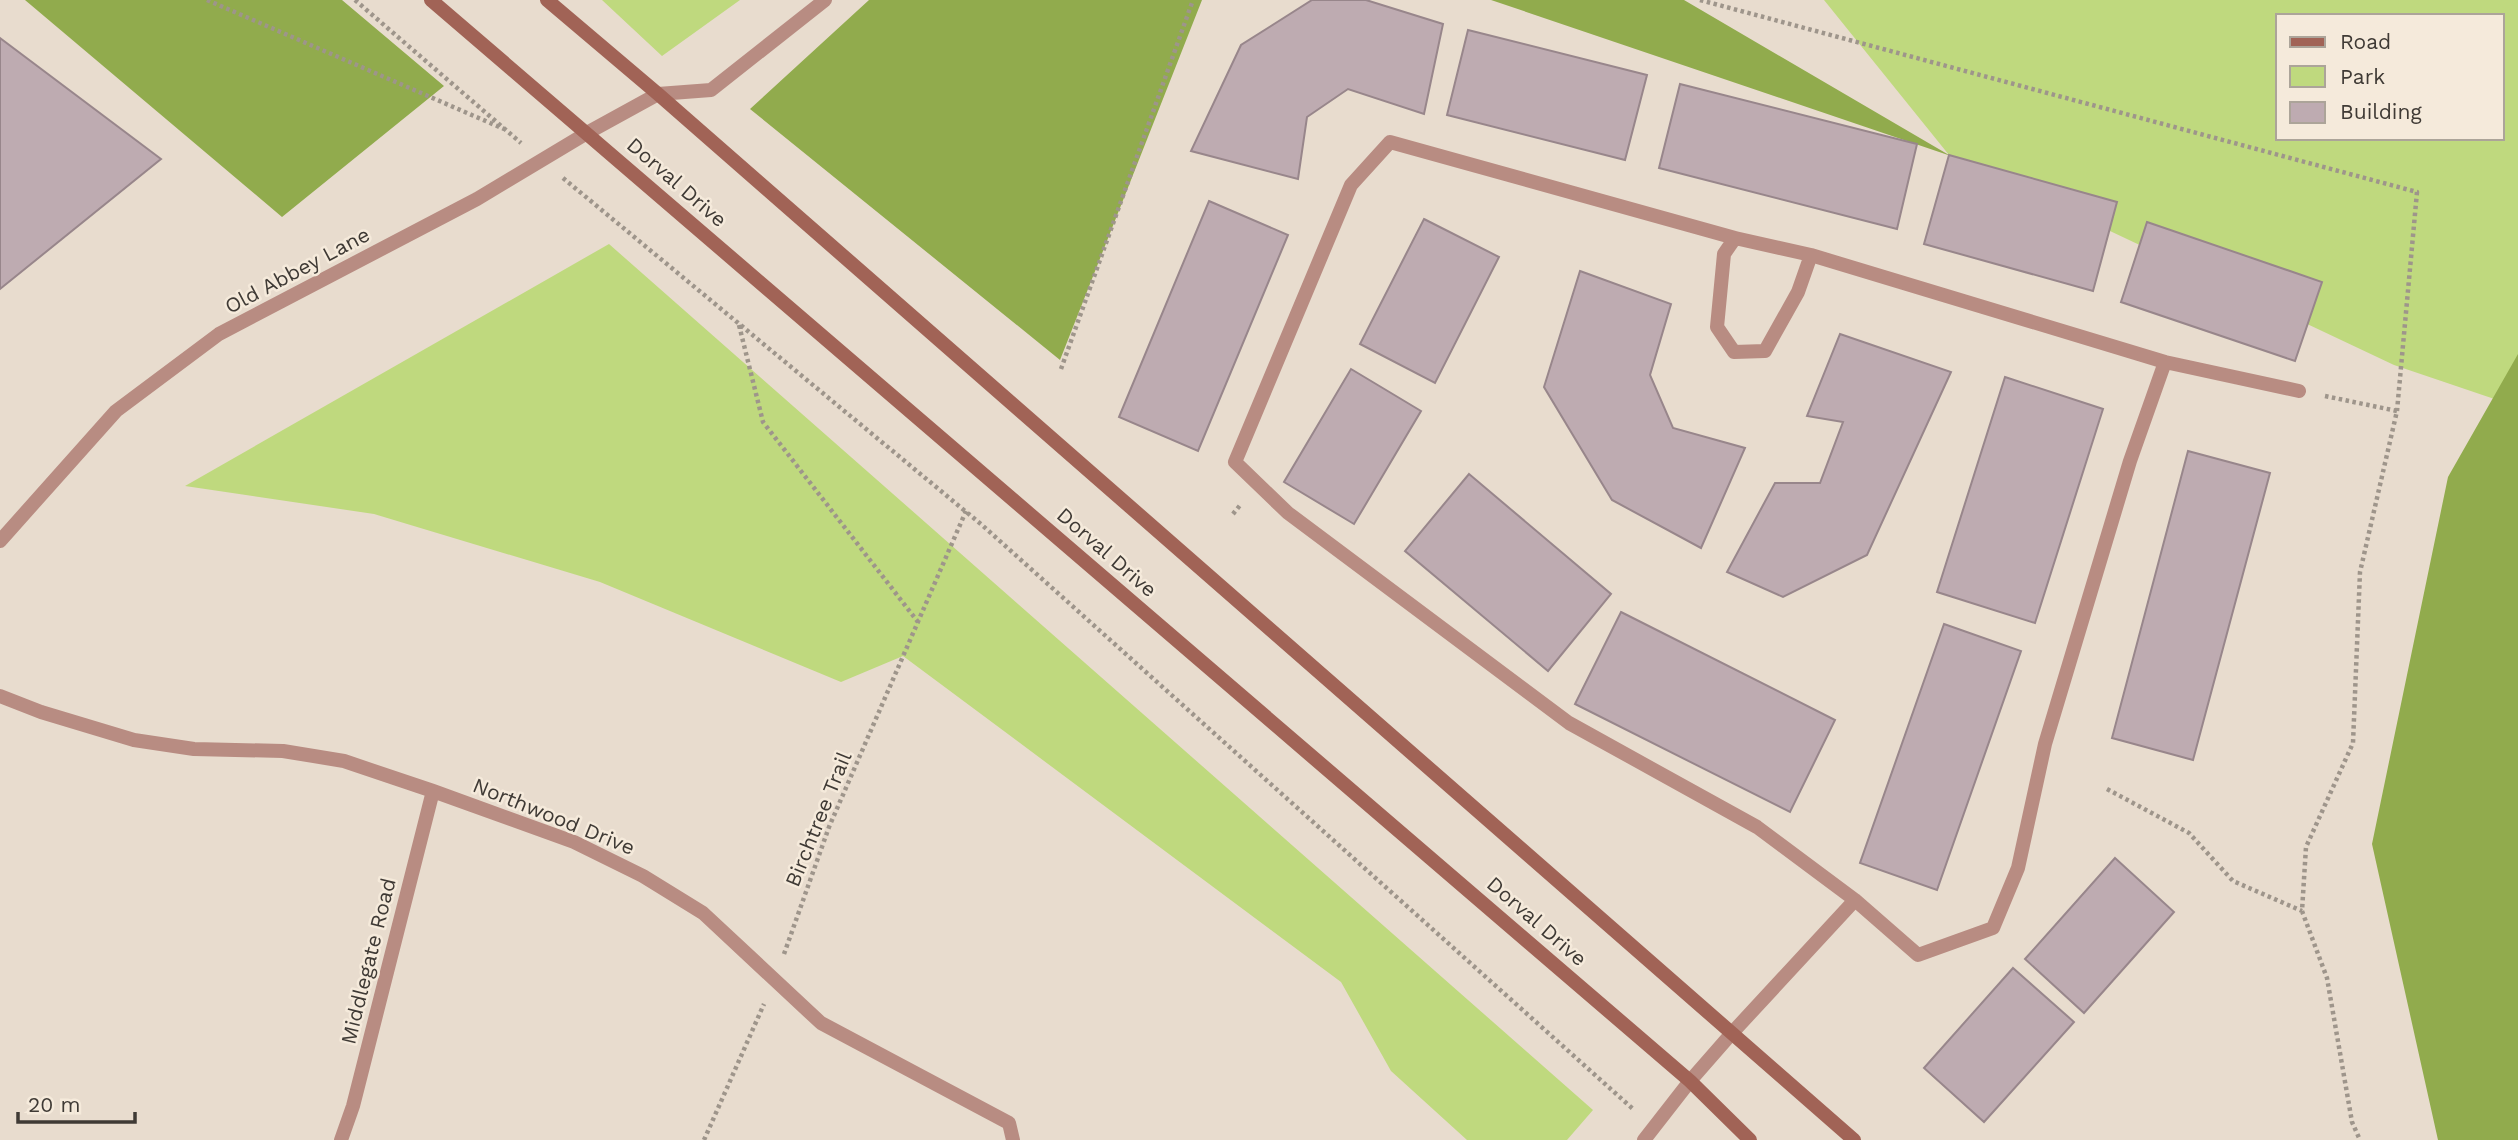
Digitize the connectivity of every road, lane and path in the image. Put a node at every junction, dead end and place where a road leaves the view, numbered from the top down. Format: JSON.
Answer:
{"nodes":[{"id":1,"x":207,"y":0,"type":"edge"},
{"id":2,"x":355,"y":0,"type":"edge"},
{"id":3,"x":431,"y":0,"type":"edge"},
{"id":4,"x":547,"y":0,"type":"edge"},
{"id":5,"x":825,"y":0,"type":"edge"},
{"id":6,"x":1193,"y":0,"type":"edge"},
{"id":7,"x":1700,"y":0,"type":"edge"},
{"id":8,"x":658,"y":94,"type":"junction"},
{"id":9,"x":508,"y":131,"type":"junction"},
{"id":10,"x":587,"y":133,"type":"junction"},
{"id":11,"x":541,"y":160,"type":"junction"},
{"id":12,"x":1735,"y":238,"type":"junction"},
{"id":13,"x":1811,"y":255,"type":"junction"},
{"id":14,"x":738,"y":323,"type":"junction"},
{"id":15,"x":2165,"y":362,"type":"junction"},
{"id":16,"x":1061,"y":369,"type":"dead end"},
{"id":17,"x":2299,"y":391,"type":"joint"},
{"id":18,"x":2397,"y":411,"type":"junction"},
{"id":19,"x":966,"y":511,"type":"junction"},
{"id":20,"x":0,"y":541,"type":"edge"},
{"id":21,"x":918,"y":622,"type":"junction"},
{"id":22,"x":0,"y":696,"type":"edge"},
{"id":23,"x":2107,"y":789,"type":"dead end"},
{"id":24,"x":433,"y":791,"type":"junction"},
{"id":25,"x":1855,"y":900,"type":"junction"},
{"id":26,"x":2302,"y":911,"type":"junction"},
{"id":27,"x":775,"y":978,"type":"junction"},
{"id":28,"x":1732,"y":1033,"type":"junction"},
{"id":29,"x":1690,"y":1081,"type":"junction"},
{"id":30,"x":1653,"y":1127,"type":"junction"},
{"id":31,"x":341,"y":1140,"type":"edge"},
{"id":32,"x":704,"y":1140,"type":"edge"},
{"id":33,"x":1013,"y":1140,"type":"edge"},
{"id":34,"x":1644,"y":1140,"type":"edge"},
{"id":35,"x":1750,"y":1140,"type":"edge"},
{"id":36,"x":1854,"y":1140,"type":"edge"},
{"id":37,"x":2360,"y":1140,"type":"edge"}],
"edges":[{"from":1,"to":9,"type":"path"},
{"from":2,"to":9,"type":"path"},
{"from":3,"to":10,"type":"main road","name":"Dorval Drive"},
{"from":4,"to":8,"type":"main road","name":"Dorval Drive"},
{"from":5,"to":8,"type":"street"},
{"from":6,"to":16,"type":"path"},
{"from":7,"to":18,"type":"path"},
{"from":8,"to":10,"type":"street","name":"Old Abbey Lane"},
{"from":8,"to":28,"type":"main road","name":"Dorval Drive"},
{"from":9,"to":11,"type":"path"},
{"from":10,"to":11,"type":"street","name":"Old Abbey Lane"},
{"from":10,"to":29,"type":"main road","name":"Dorval Drive"},
{"from":11,"to":14,"type":"path"},
{"from":11,"to":20,"type":"street","name":"Old Abbey Lane"},
{"from":12,"to":13,"type":"street"},
{"from":12,"to":13,"type":"street"},
{"from":12,"to":25,"type":"street"},
{"from":13,"to":15,"type":"street"},
{"from":14,"to":19,"type":"path"},
{"from":14,"to":21,"type":"path"},
{"from":15,"to":17,"type":"street"},
{"from":15,"to":25,"type":"street"},
{"from":17,"to":18,"type":"path"},
{"from":18,"to":26,"type":"path"},
{"from":19,"to":21,"type":"path","name":"Birchtree Trail"},
{"from":19,"to":30,"type":"path"},
{"from":21,"to":27,"type":"path","name":"Birchtree Trail"},
{"from":22,"to":24,"type":"street","name":"Northwood Drive"},
{"from":23,"to":26,"type":"path"},
{"from":24,"to":27,"type":"street","name":"Northwood Drive"},
{"from":24,"to":31,"type":"street","name":"Middlegate Road"},
{"from":25,"to":28,"type":"street"},
{"from":26,"to":37,"type":"path"},
{"from":27,"to":32,"type":"path","name":"Birchtree Trail"},
{"from":27,"to":33,"type":"street","name":"Northwood Drive"},
{"from":28,"to":29,"type":"street"},
{"from":28,"to":36,"type":"main road","name":"Dorval Drive"},
{"from":29,"to":30,"type":"street"},
{"from":29,"to":35,"type":"main road","name":"Dorval Drive"},
{"from":30,"to":34,"type":"street"}]}
